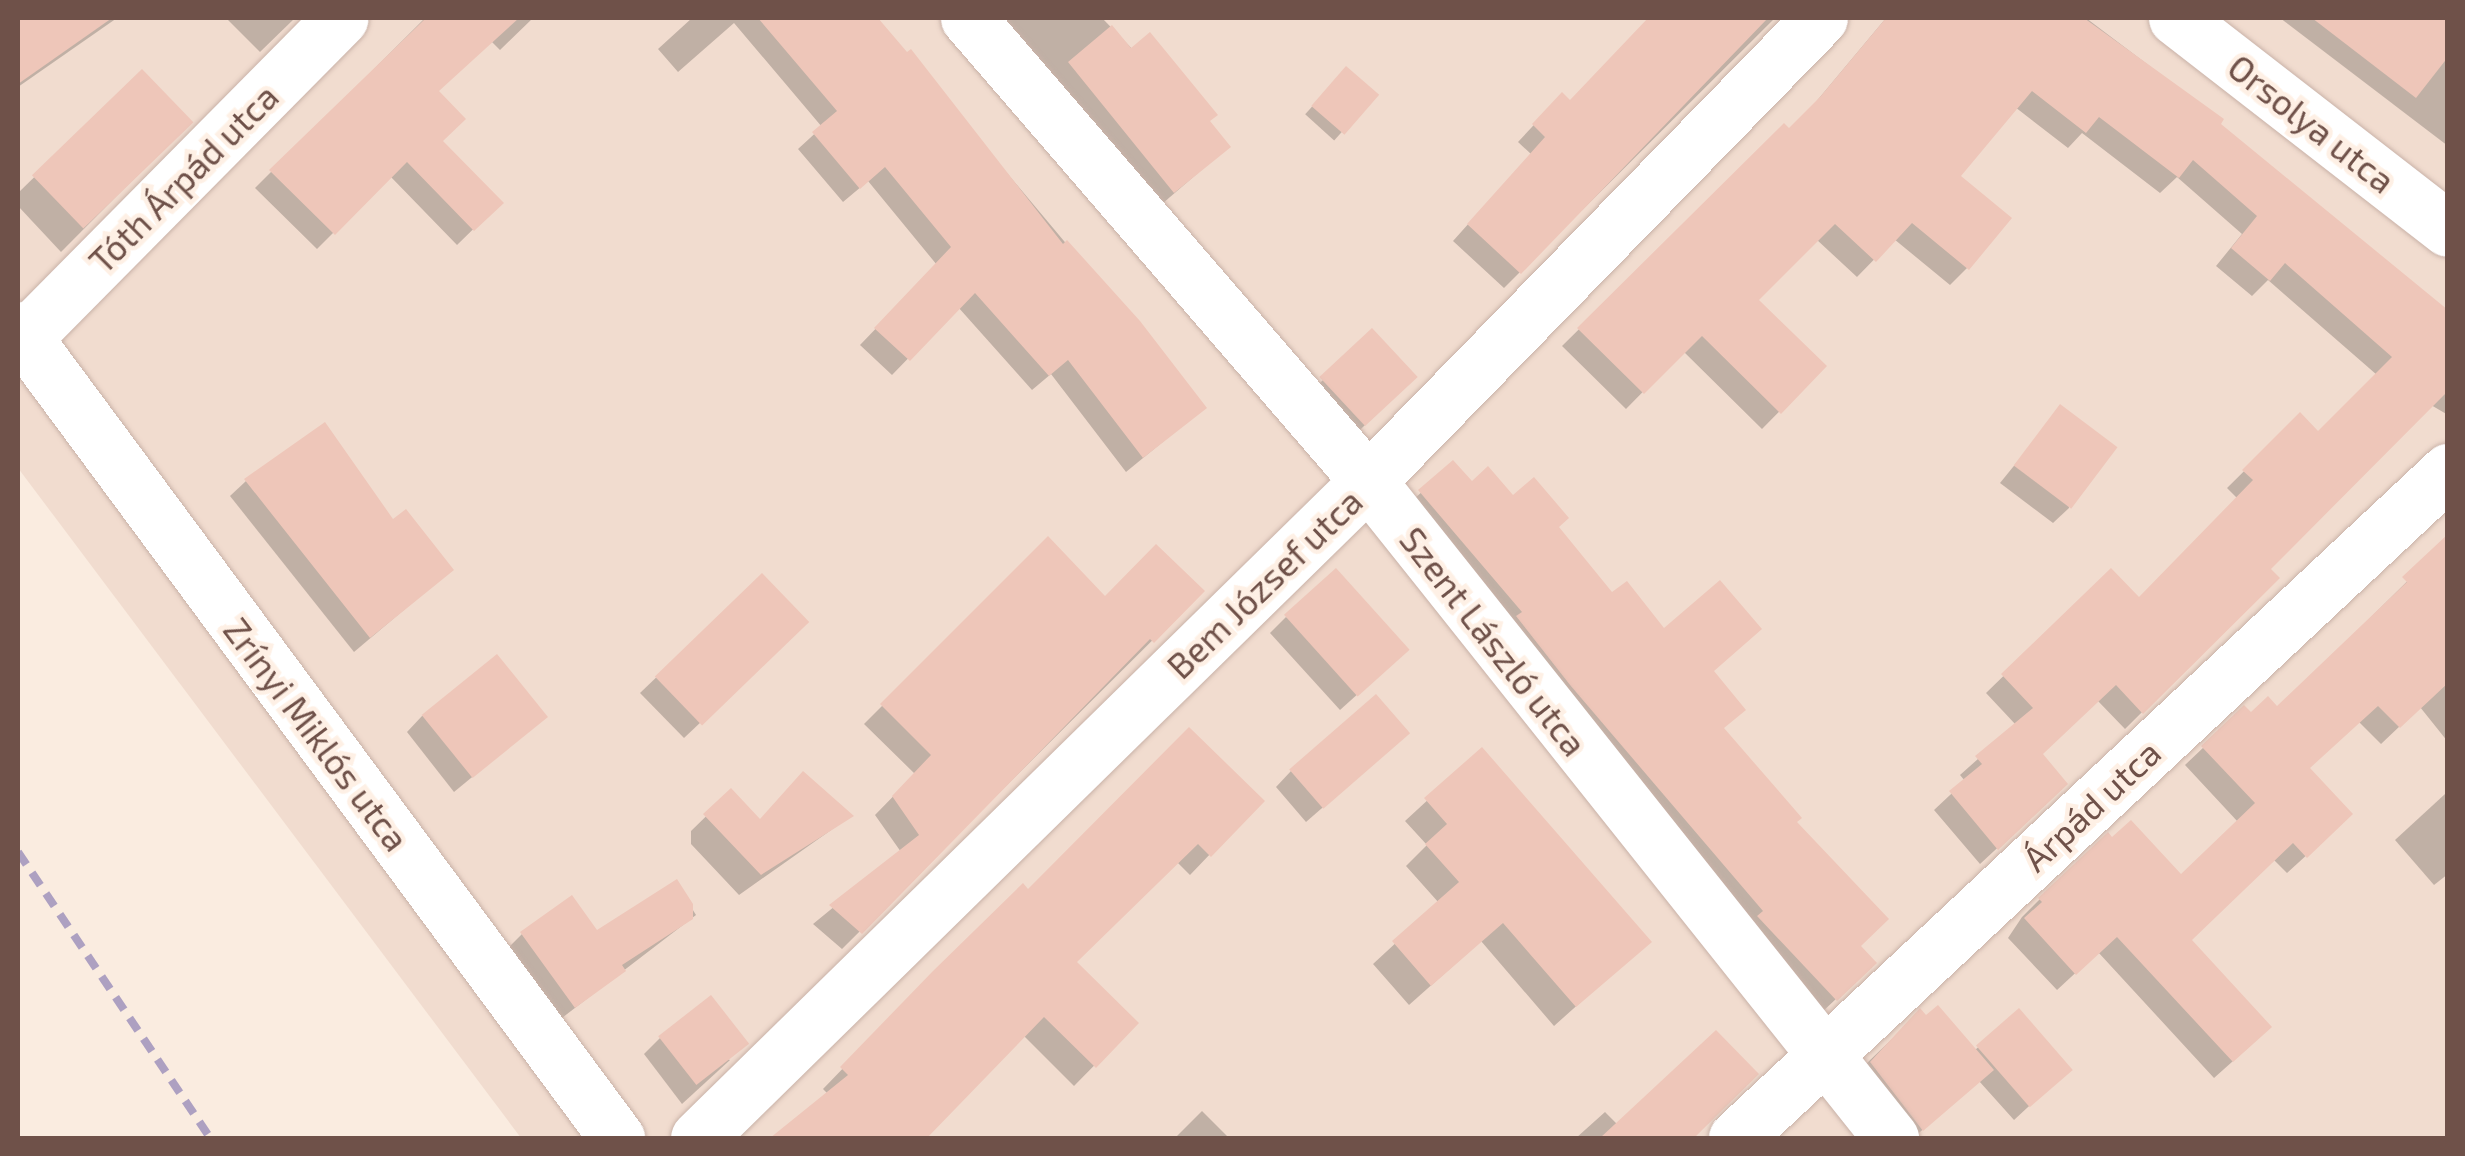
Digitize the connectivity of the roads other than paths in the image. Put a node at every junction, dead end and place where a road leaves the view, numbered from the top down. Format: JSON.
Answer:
{"nodes":[{"id":1,"x":341,"y":18,"type":"edge"},
{"id":2,"x":968,"y":18,"type":"edge"},
{"id":3,"x":1820,"y":18,"type":"edge"},
{"id":4,"x":2176,"y":18,"type":"edge"},
{"id":5,"x":2448,"y":229,"type":"edge"},
{"id":6,"x":21,"y":333,"type":"edge"},
{"id":7,"x":2448,"y":471,"type":"edge"},
{"id":8,"x":1368,"y":481,"type":"junction"},
{"id":9,"x":1822,"y":1056,"type":"junction"},
{"id":10,"x":617,"y":1138,"type":"edge"},
{"id":11,"x":698,"y":1138,"type":"edge"},
{"id":12,"x":1736,"y":1138,"type":"edge"},
{"id":13,"x":1891,"y":1138,"type":"edge"}],
"edges":[{"from":1,"to":6,"type":"street","name":"Tóth Árpád utca"},
{"from":2,"to":8,"type":"street","name":"Szent László utca"},
{"from":3,"to":8,"type":"street","name":"Bem József utca"},
{"from":4,"to":5,"type":"street","name":"Orsolya utca"},
{"from":6,"to":10,"type":"street","name":"Zrínyi Miklós utca"},
{"from":7,"to":9,"type":"street","name":"Árpád utca"},
{"from":8,"to":9,"type":"street","name":"Szent László utca"},
{"from":8,"to":11,"type":"street","name":"Bem József utca"},
{"from":9,"to":12,"type":"street","name":"Árpád utca"},
{"from":9,"to":13,"type":"street","name":"Szent László utca"}]}
